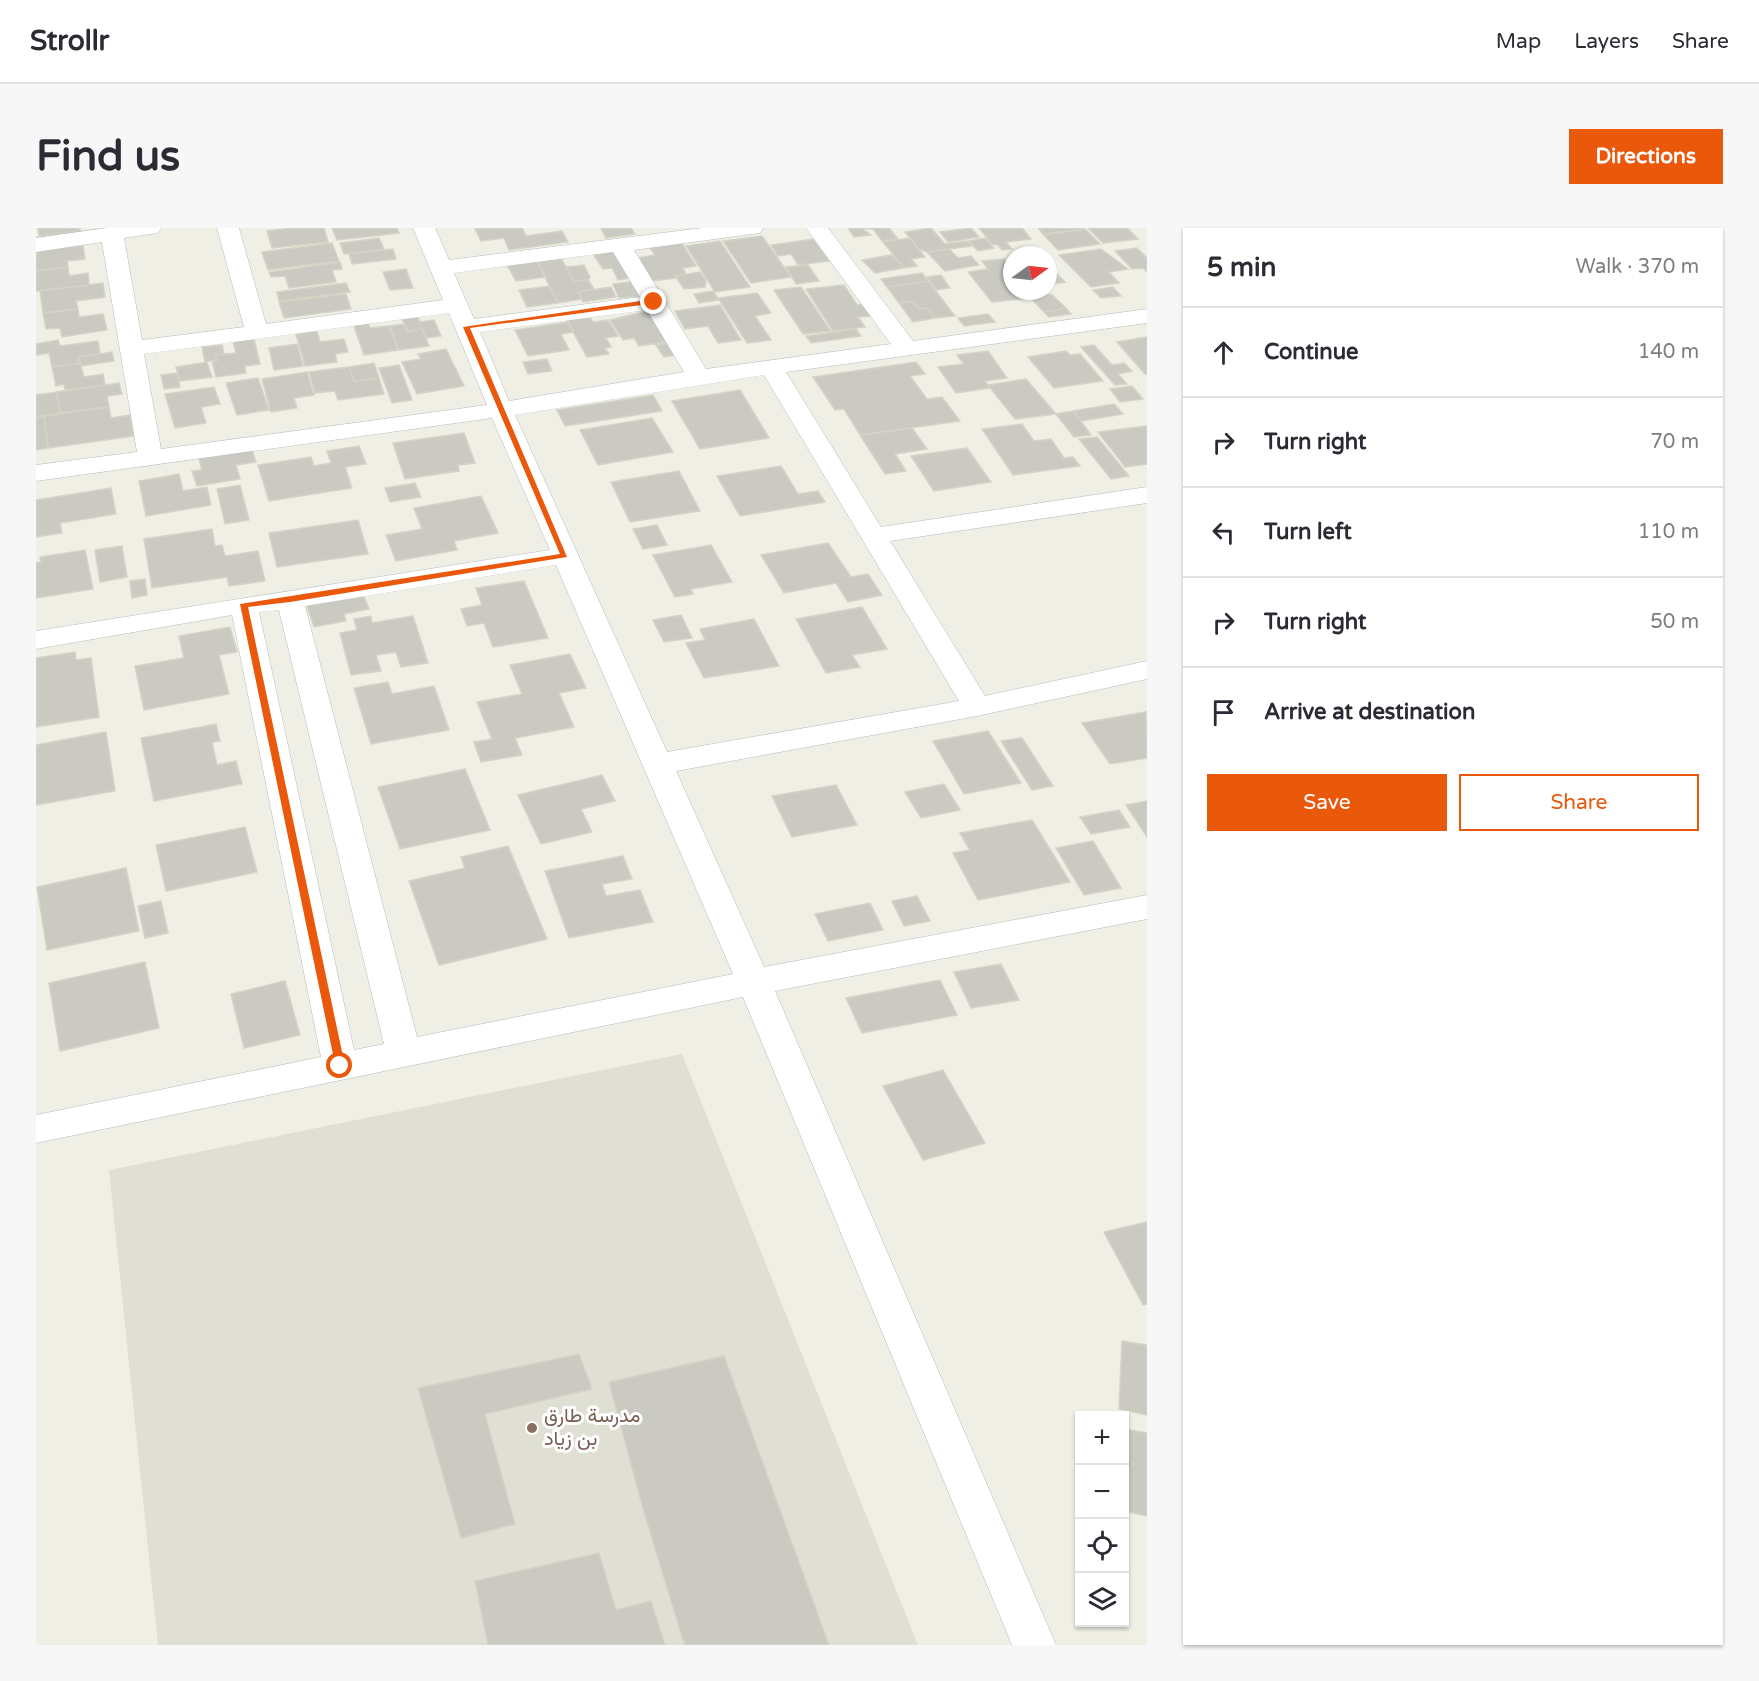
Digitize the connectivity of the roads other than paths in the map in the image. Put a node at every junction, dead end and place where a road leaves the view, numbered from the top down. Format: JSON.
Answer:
{"nodes":[{"id":1,"x":150,"y":228,"type":"edge"},
{"id":2,"x":228,"y":228,"type":"edge"},
{"id":3,"x":424,"y":228,"type":"edge"},
{"id":4,"x":752,"y":228,"type":"edge"},
{"id":5,"x":817,"y":228,"type":"edge"},
{"id":6,"x":695,"y":231,"type":"edge"},
{"id":7,"x":112,"y":234,"type":"junction"},
{"id":8,"x":36,"y":245,"type":"edge"},
{"id":9,"x":620,"y":245,"type":"junction"},
{"id":10,"x":441,"y":268,"type":"junction"},
{"id":11,"x":654,"y":302,"type":"junction"},
{"id":12,"x":462,"y":316,"type":"junction"},
{"id":13,"x":1147,"y":316,"type":"edge"},
{"id":14,"x":257,"y":331,"type":"junction"},
{"id":15,"x":130,"y":349,"type":"junction"},
{"id":16,"x":907,"y":349,"type":"junction"},
{"id":17,"x":772,"y":368,"type":"junction"},
{"id":18,"x":699,"y":377,"type":"junction"},
{"id":19,"x":501,"y":410,"type":"junction"},
{"id":20,"x":150,"y":457,"type":"junction"},
{"id":21,"x":36,"y":474,"type":"edge"},
{"id":22,"x":1144,"y":500,"type":"edge"},
{"id":23,"x":874,"y":536,"type":"junction"},
{"id":24,"x":564,"y":556,"type":"junction"},
{"id":25,"x":290,"y":600,"type":"junction"},
{"id":26,"x":244,"y":604,"type":"junction"},
{"id":27,"x":36,"y":640,"type":"edge"},
{"id":28,"x":1147,"y":670,"type":"edge"},
{"id":29,"x":977,"y":707,"type":"junction"},
{"id":30,"x":658,"y":764,"type":"junction"},
{"id":31,"x":1147,"y":907,"type":"edge"},
{"id":32,"x":754,"y":982,"type":"junction"},
{"id":33,"x":404,"y":1054,"type":"junction"},
{"id":34,"x":340,"y":1066,"type":"junction"},
{"id":35,"x":36,"y":1129,"type":"edge"},
{"id":36,"x":1034,"y":1645,"type":"edge"}],
"edges":[{"from":1,"to":7,"type":"street"},
{"from":2,"to":14,"type":"street"},
{"from":3,"to":10,"type":"street"},
{"from":4,"to":6,"type":"street"},
{"from":5,"to":16,"type":"street"},
{"from":6,"to":9,"type":"street"},
{"from":7,"to":8,"type":"street"},
{"from":7,"to":15,"type":"street"},
{"from":9,"to":10,"type":"street"},
{"from":9,"to":11,"type":"street"},
{"from":10,"to":12,"type":"street"},
{"from":11,"to":12,"type":"street"},
{"from":11,"to":18,"type":"street"},
{"from":12,"to":14,"type":"street"},
{"from":12,"to":19,"type":"street"},
{"from":13,"to":16,"type":"street"},
{"from":14,"to":15,"type":"street"},
{"from":15,"to":20,"type":"street"},
{"from":16,"to":17,"type":"street"},
{"from":17,"to":18,"type":"street"},
{"from":17,"to":23,"type":"street"},
{"from":18,"to":19,"type":"street"},
{"from":19,"to":20,"type":"street"},
{"from":19,"to":24,"type":"street"},
{"from":20,"to":21,"type":"street"},
{"from":22,"to":23,"type":"street"},
{"from":23,"to":29,"type":"street"},
{"from":24,"to":25,"type":"street"},
{"from":24,"to":30,"type":"street"},
{"from":25,"to":26,"type":"street"},
{"from":25,"to":33,"type":"street"},
{"from":26,"to":27,"type":"street"},
{"from":26,"to":34,"type":"street"},
{"from":28,"to":29,"type":"street"},
{"from":29,"to":30,"type":"street"},
{"from":30,"to":32,"type":"street"},
{"from":31,"to":32,"type":"street"},
{"from":32,"to":33,"type":"street"},
{"from":32,"to":36,"type":"street"},
{"from":33,"to":34,"type":"street"},
{"from":34,"to":35,"type":"street"}]}
